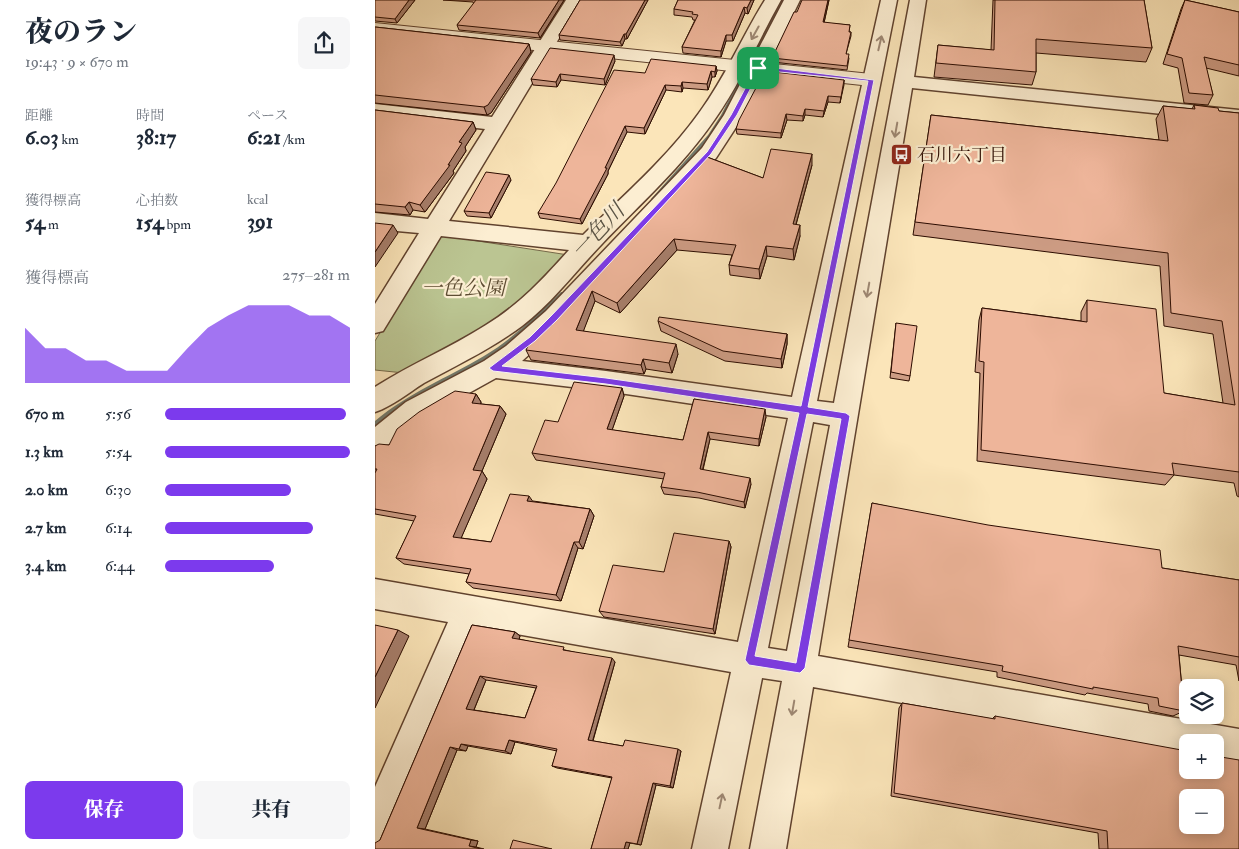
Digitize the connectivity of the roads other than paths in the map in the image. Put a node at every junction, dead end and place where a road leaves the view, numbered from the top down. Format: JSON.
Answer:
{"nodes":[{"id":1,"x":574,"y":0,"type":"edge"},
{"id":2,"x":773,"y":0,"type":"edge"},
{"id":3,"x":792,"y":0,"type":"edge"},
{"id":4,"x":889,"y":0,"type":"edge"},
{"id":5,"x":918,"y":0,"type":"edge"},
{"id":6,"x":375,"y":28,"type":"edge"},
{"id":7,"x":547,"y":45,"type":"junction"},
{"id":8,"x":747,"y":67,"type":"junction"},
{"id":9,"x":871,"y":80,"type":"junction"},
{"id":10,"x":904,"y":82,"type":"junction"},
{"id":11,"x":375,"y":110,"type":"edge"},
{"id":12,"x":1239,"y":116,"type":"edge"},
{"id":13,"x":499,"y":124,"type":"junction"},
{"id":14,"x":375,"y":220,"type":"edge"},
{"id":15,"x":434,"y":228,"type":"junction"},
{"id":16,"x":588,"y":244,"type":"junction"},
{"id":17,"x":375,"y":324,"type":"edge"},
{"id":18,"x":493,"y":368,"type":"junction"},
{"id":19,"x":381,"y":391,"type":"edge"},
{"id":20,"x":804,"y":410,"type":"junction"},
{"id":21,"x":846,"y":416,"type":"junction"},
{"id":22,"x":375,"y":443,"type":"edge"},
{"id":23,"x":375,"y":594,"type":"edge"},
{"id":24,"x":469,"y":610,"type":"junction"},
{"id":25,"x":749,"y":660,"type":"junction"},
{"id":26,"x":800,"y":668,"type":"junction"},
{"id":27,"x":1239,"y":746,"type":"edge"},
{"id":28,"x":375,"y":828,"type":"edge"},
{"id":29,"x":710,"y":849,"type":"edge"},
{"id":30,"x":768,"y":849,"type":"edge"}],
"edges":[{"from":1,"to":7,"type":"street"},
{"from":2,"to":8,"type":"street","one_way":true},
{"from":3,"to":8,"type":"street"},
{"from":9,"to":4,"type":"street","one_way":true},
{"from":5,"to":10,"type":"street"},
{"from":6,"to":7,"type":"street"},
{"from":7,"to":8,"type":"street"},
{"from":7,"to":13,"type":"street"},
{"from":8,"to":9,"type":"street"},
{"from":8,"to":16,"type":"street"},
{"from":8,"to":18,"type":"street"},
{"from":9,"to":20,"type":"street"},
{"from":10,"to":12,"type":"street"},
{"from":10,"to":21,"type":"street","one_way":true},
{"from":11,"to":13,"type":"street"},
{"from":13,"to":15,"type":"street"},
{"from":14,"to":15,"type":"street"},
{"from":15,"to":16,"type":"street"},
{"from":15,"to":17,"type":"street"},
{"from":16,"to":19,"type":"street"},
{"from":18,"to":20,"type":"street"},
{"from":18,"to":22,"type":"street"},
{"from":20,"to":21,"type":"street"},
{"from":20,"to":25,"type":"street"},
{"from":21,"to":26,"type":"street"},
{"from":23,"to":24,"type":"street"},
{"from":24,"to":25,"type":"street"},
{"from":24,"to":28,"type":"street"},
{"from":25,"to":26,"type":"street"},
{"from":29,"to":25,"type":"street","one_way":true},
{"from":26,"to":27,"type":"street"},
{"from":26,"to":30,"type":"street","one_way":true}]}
